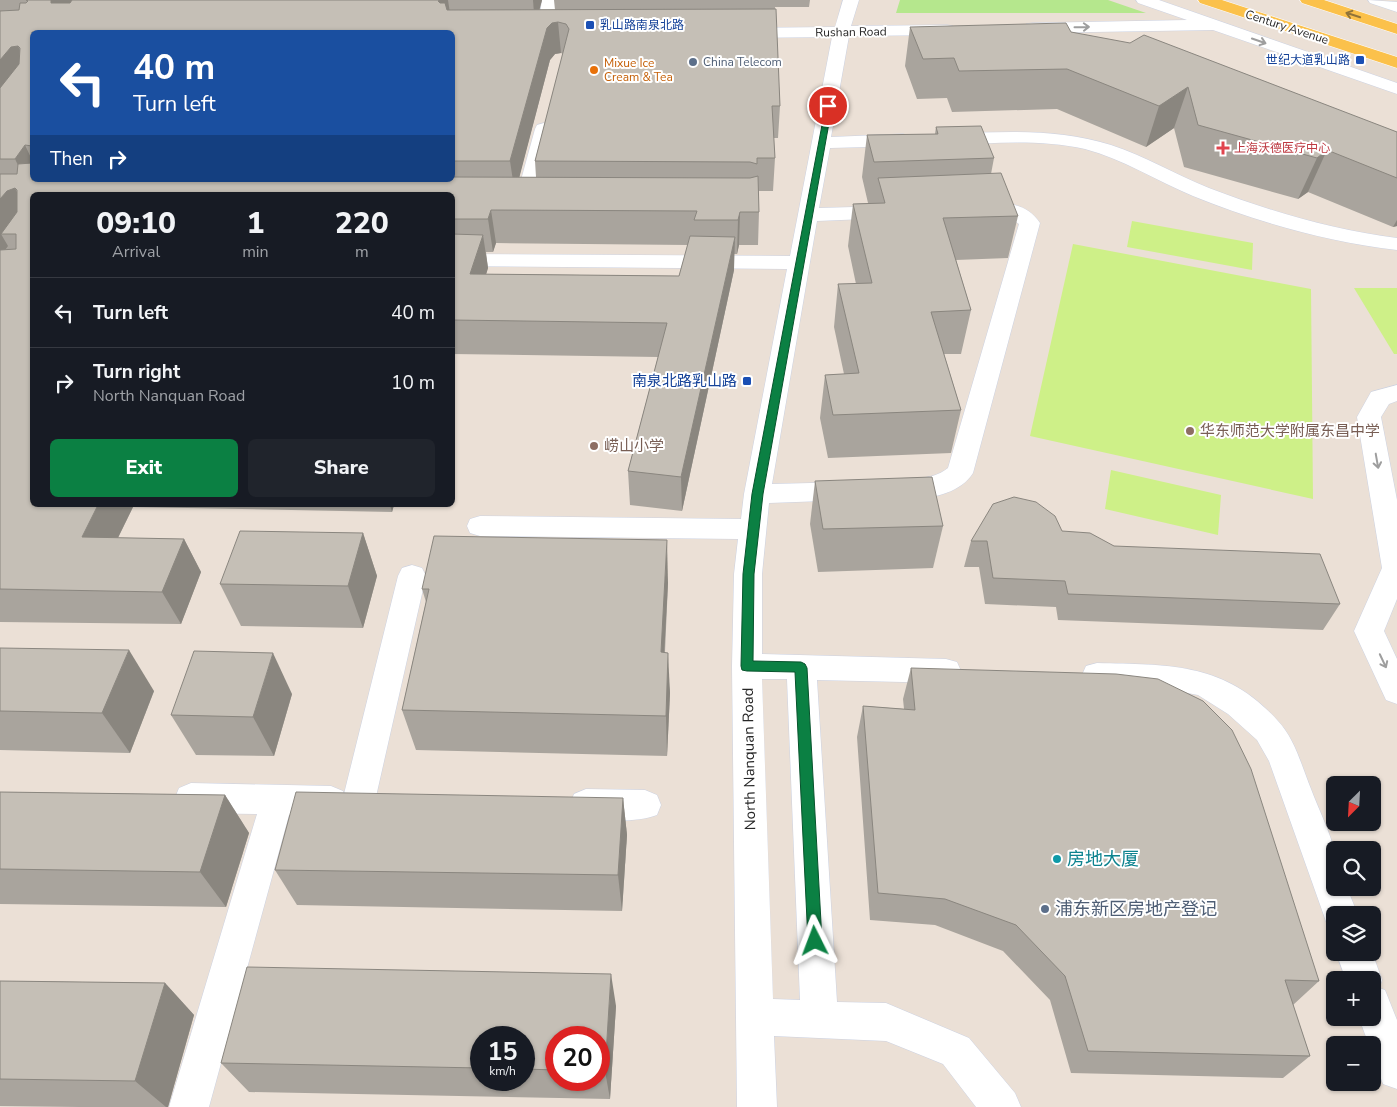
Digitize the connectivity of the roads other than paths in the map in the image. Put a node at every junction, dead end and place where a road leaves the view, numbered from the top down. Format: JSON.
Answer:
{"nodes":[{"id":1,"x":550,"y":0,"type":"edge"},
{"id":2,"x":851,"y":0,"type":"edge"},
{"id":3,"x":1144,"y":0,"type":"edge"},
{"id":4,"x":1189,"y":0,"type":"edge"},
{"id":5,"x":1206,"y":0,"type":"edge"},
{"id":6,"x":1308,"y":0,"type":"edge"},
{"id":7,"x":1376,"y":0,"type":"edge"},
{"id":8,"x":1397,"y":7,"type":"edge"},
{"id":9,"x":1213,"y":25,"type":"junction"},
{"id":10,"x":1017,"y":28,"type":"edge"},
{"id":11,"x":1397,"y":29,"type":"edge"},
{"id":12,"x":958,"y":30,"type":"edge"},
{"id":13,"x":841,"y":32,"type":"junction"},
{"id":14,"x":724,"y":33,"type":"edge"},
{"id":15,"x":526,"y":34,"type":"edge"},
{"id":16,"x":545,"y":34,"type":"junction"},
{"id":17,"x":562,"y":34,"type":"edge"},
{"id":18,"x":1397,"y":63,"type":"edge"},
{"id":19,"x":1397,"y":89,"type":"edge"},
{"id":20,"x":549,"y":108,"type":"edge"},
{"id":21,"x":822,"y":143,"type":"junction"},
{"id":22,"x":525,"y":202,"type":"edge"},
{"id":23,"x":955,"y":209,"type":"edge"},
{"id":24,"x":906,"y":211,"type":"edge"},
{"id":25,"x":808,"y":215,"type":"junction"},
{"id":26,"x":1397,"y":244,"type":"edge"},
{"id":27,"x":455,"y":260,"type":"edge"},
{"id":28,"x":800,"y":263,"type":"junction"},
{"id":29,"x":1397,"y":393,"type":"edge"},
{"id":30,"x":757,"y":494,"type":"junction"},
{"id":31,"x":480,"y":526,"type":"dead end"},
{"id":32,"x":753,"y":529,"type":"junction"},
{"id":33,"x":412,"y":576,"type":"dead end"},
{"id":34,"x":747,"y":666,"type":"junction"},
{"id":35,"x":801,"y":668,"type":"junction"},
{"id":36,"x":969,"y":672,"type":"edge"},
{"id":37,"x":1068,"y":674,"type":"edge"},
{"id":38,"x":1397,"y":691,"type":"edge"},
{"id":39,"x":158,"y":798,"type":"edge"},
{"id":40,"x":277,"y":800,"type":"junction"},
{"id":41,"x":556,"y":804,"type":"edge"},
{"id":42,"x":645,"y":805,"type":"dead end"},
{"id":43,"x":1337,"y":906,"type":"edge"},
{"id":44,"x":755,"y":1017,"type":"junction"},
{"id":45,"x":819,"y":1019,"type":"junction"},
{"id":46,"x":1381,"y":1026,"type":"edge"},
{"id":47,"x":1397,"y":1070,"type":"edge"},
{"id":48,"x":189,"y":1107,"type":"edge"},
{"id":49,"x":757,"y":1107,"type":"edge"},
{"id":50,"x":1001,"y":1107,"type":"edge"}],
"edges":[{"from":1,"to":16,"type":"street"},
{"from":2,"to":13,"type":"street","name":"North Nanquan Road"},
{"from":3,"to":9,"type":"street"},
{"from":4,"to":9,"type":"street"},
{"from":5,"to":18,"type":"main road","name":"Century Avenue"},
{"from":11,"to":6,"type":"main road","one_way":true},
{"from":7,"to":8,"type":"street"},
{"from":10,"to":9,"type":"street","one_way":true},
{"from":9,"to":19,"type":"street","one_way":true},
{"from":12,"to":13,"type":"street","name":"Rushan Road"},
{"from":13,"to":14,"type":"street","name":"Rushan Road"},
{"from":13,"to":21,"type":"street","name":"North Nanquan Road"},
{"from":15,"to":16,"type":"street"},
{"from":16,"to":17,"type":"street"},
{"from":20,"to":22,"type":"street"},
{"from":21,"to":25,"type":"street","name":"North Nanquan Road"},
{"from":21,"to":26,"type":"street"},
{"from":23,"to":30,"type":"street"},
{"from":24,"to":25,"type":"street"},
{"from":25,"to":28,"type":"street","name":"North Nanquan Road"},
{"from":27,"to":28,"type":"street"},
{"from":28,"to":30,"type":"street","name":"North Nanquan Road"},
{"from":29,"to":38,"type":"street","one_way":true},
{"from":30,"to":32,"type":"street","name":"North Nanquan Road"},
{"from":31,"to":32,"type":"street"},
{"from":32,"to":34,"type":"street","name":"North Nanquan Road"},
{"from":33,"to":40,"type":"street"},
{"from":34,"to":35,"type":"street"},
{"from":34,"to":44,"type":"street","name":"North Nanquan Road"},
{"from":35,"to":36,"type":"street"},
{"from":35,"to":45,"type":"street"},
{"from":37,"to":43,"type":"street"},
{"from":39,"to":40,"type":"street"},
{"from":40,"to":48,"type":"street"},
{"from":41,"to":42,"type":"street"},
{"from":44,"to":45,"type":"street"},
{"from":44,"to":49,"type":"street","name":"North Nanquan Road"},
{"from":45,"to":50,"type":"street"},
{"from":46,"to":47,"type":"street"}]}
